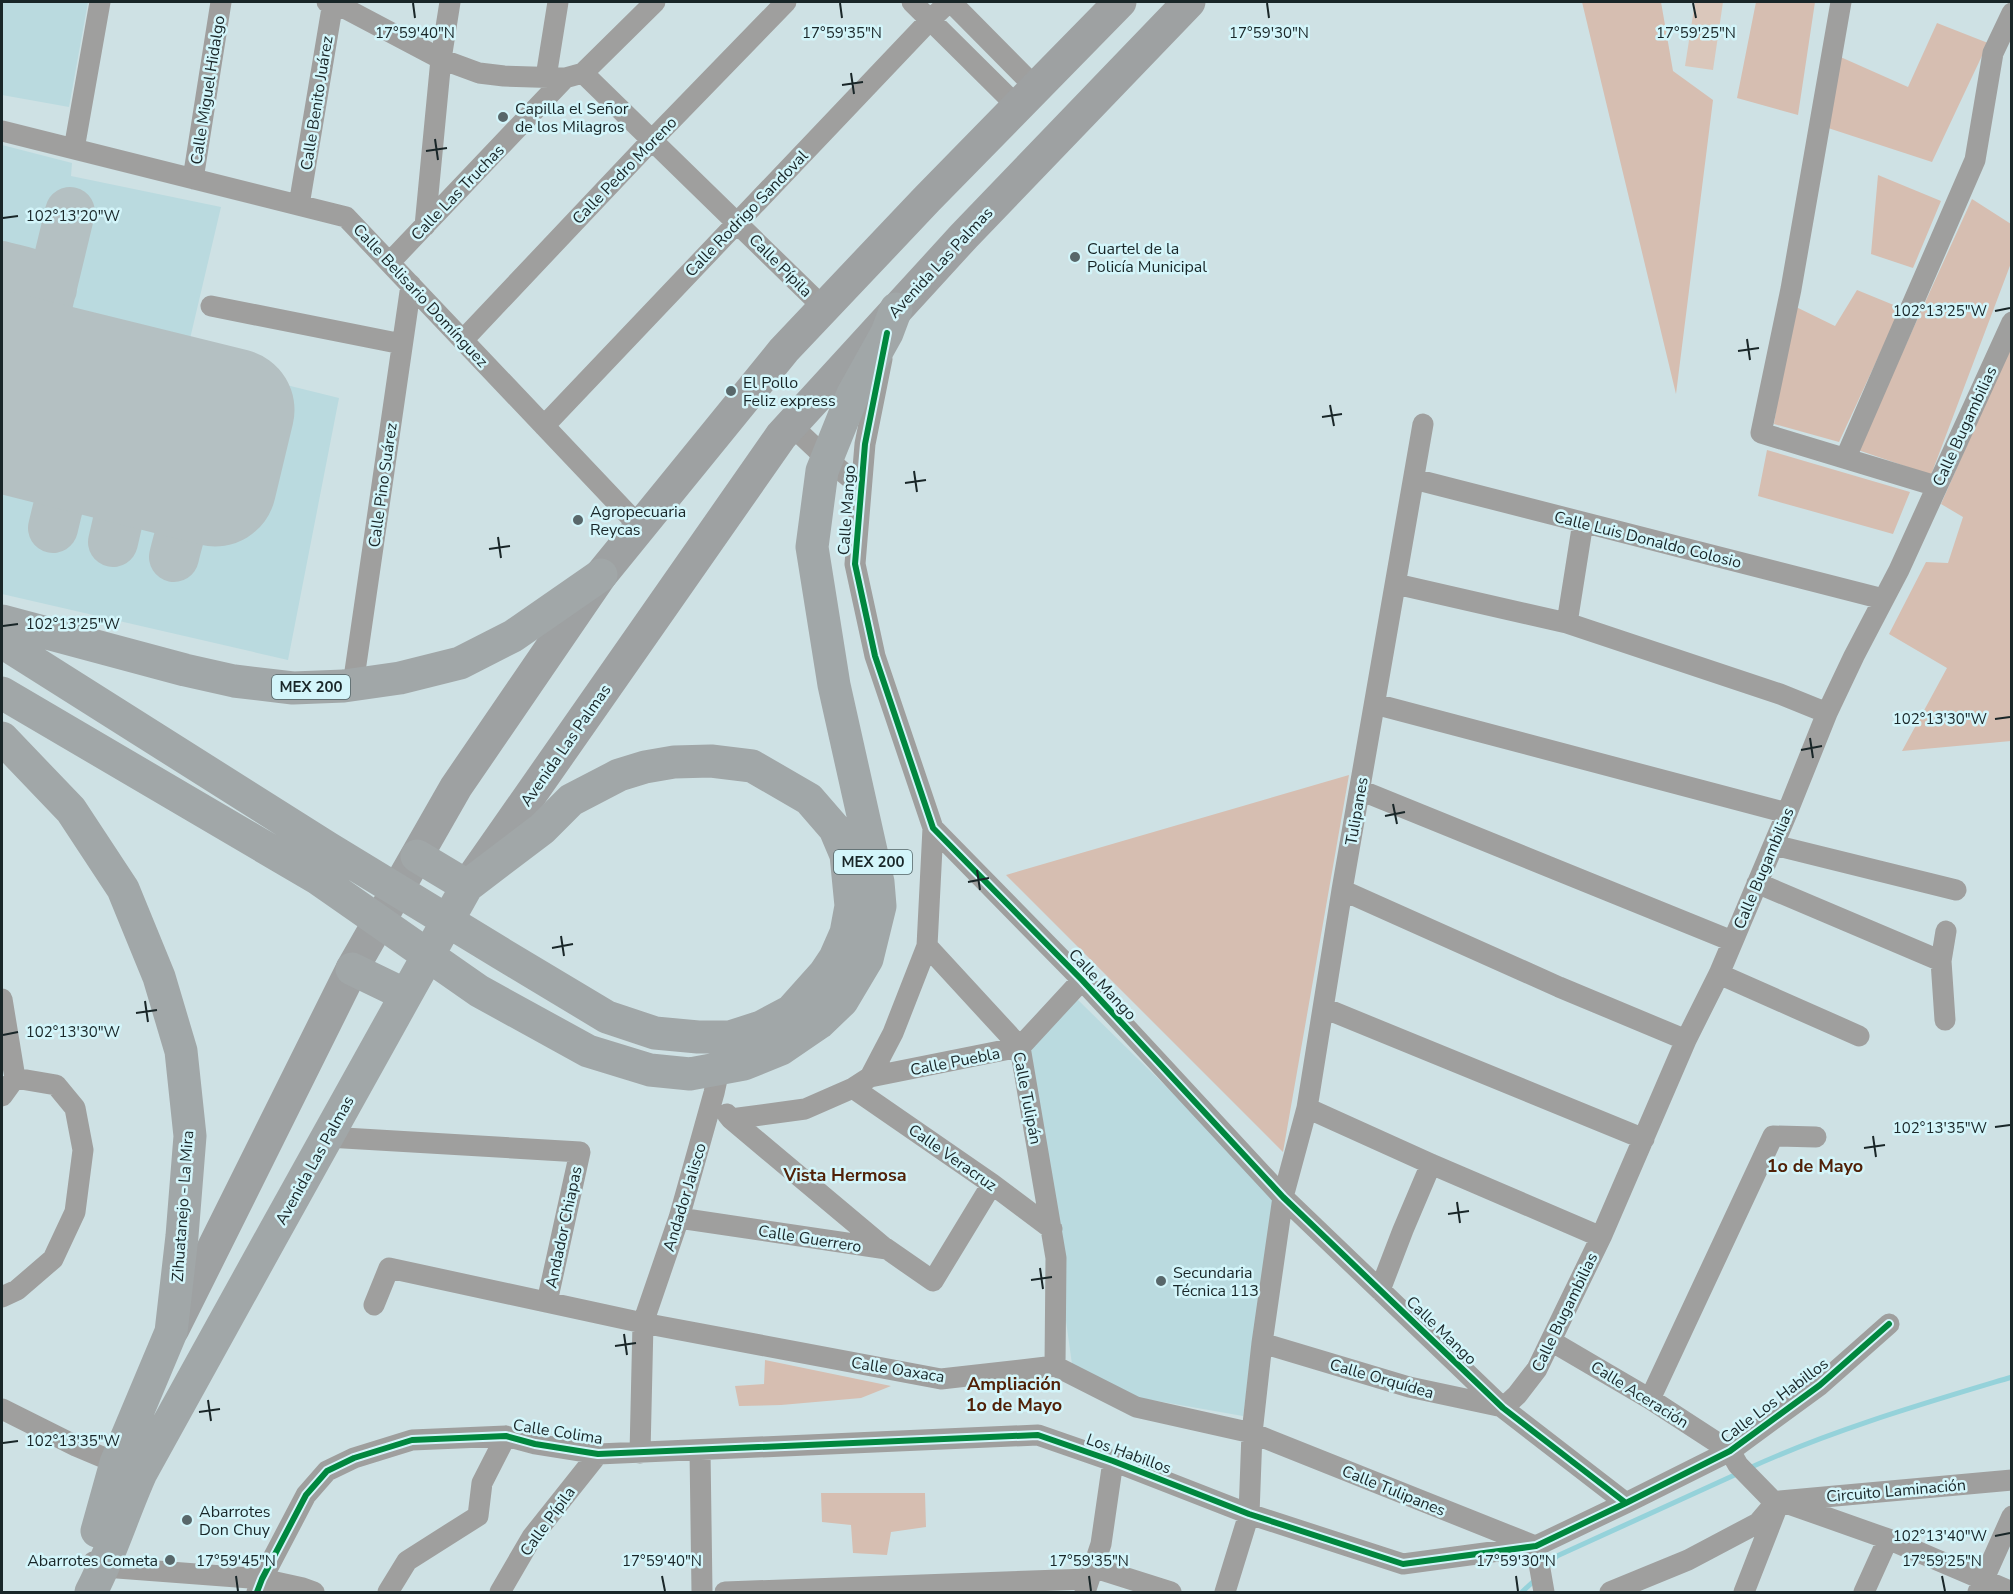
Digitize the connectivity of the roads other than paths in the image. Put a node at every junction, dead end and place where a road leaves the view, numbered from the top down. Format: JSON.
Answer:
{"nodes":[{"id":1,"x":100,"y":2,"type":"edge"},
{"id":2,"x":221,"y":2,"type":"edge"},
{"id":3,"x":331,"y":2,"type":"edge"},
{"id":4,"x":450,"y":2,"type":"edge"},
{"id":5,"x":558,"y":2,"type":"edge"},
{"id":6,"x":655,"y":2,"type":"edge"},
{"id":7,"x":786,"y":2,"type":"edge"},
{"id":8,"x":912,"y":2,"type":"edge"},
{"id":9,"x":950,"y":2,"type":"edge"},
{"id":10,"x":1120,"y":2,"type":"edge"},
{"id":11,"x":1189,"y":2,"type":"edge"},
{"id":12,"x":1841,"y":2,"type":"edge"},
{"id":13,"x":2012,"y":13,"type":"edge"},
{"id":14,"x":930,"y":20,"type":"junction"},
{"id":15,"x":441,"y":59,"type":"junction"},
{"id":16,"x":565,"y":76,"type":"junction"},
{"id":17,"x":1027,"y":97,"type":"junction"},
{"id":18,"x":2,"y":131,"type":"edge"},
{"id":19,"x":652,"y":140,"type":"junction"},
{"id":20,"x":75,"y":149,"type":"junction"},
{"id":21,"x":193,"y":179,"type":"junction"},
{"id":22,"x":927,"y":199,"type":"junction"},
{"id":23,"x":299,"y":205,"type":"junction"},
{"id":24,"x":738,"y":222,"type":"junction"},
{"id":25,"x":426,"y":226,"type":"junction"},
{"id":26,"x":963,"y":236,"type":"junction"},
{"id":27,"x":390,"y":262,"type":"junction"},
{"id":28,"x":411,"y":285,"type":"junction"},
{"id":29,"x":211,"y":306,"type":"dead end"},
{"id":30,"x":824,"y":308,"type":"junction"},
{"id":31,"x":891,"y":321,"type":"junction"},
{"id":32,"x":2012,"y":322,"type":"edge"},
{"id":33,"x":463,"y":340,"type":"junction"},
{"id":34,"x":402,"y":344,"type":"junction"},
{"id":35,"x":752,"y":389,"type":"junction"},
{"id":36,"x":1423,"y":424,"type":"dead end"},
{"id":37,"x":791,"y":425,"type":"junction"},
{"id":38,"x":544,"y":426,"type":"junction"},
{"id":39,"x":1846,"y":457,"type":"junction"},
{"id":40,"x":827,"y":459,"type":"junction"},
{"id":41,"x":1414,"y":479,"type":"junction"},
{"id":42,"x":1936,"y":486,"type":"junction"},
{"id":43,"x":861,"y":487,"type":"junction"},
{"id":44,"x":1583,"y":522,"type":"junction"},
{"id":45,"x":640,"y":527,"type":"junction"},
{"id":46,"x":601,"y":575,"type":"junction"},
{"id":47,"x":1396,"y":584,"type":"junction"},
{"id":48,"x":1883,"y":599,"type":"junction"},
{"id":49,"x":2,"y":621,"type":"edge"},
{"id":50,"x":1566,"y":623,"type":"junction"},
{"id":51,"x":2,"y":642,"type":"edge"},
{"id":52,"x":354,"y":685,"type":"junction"},
{"id":53,"x":2,"y":693,"type":"edge"},
{"id":54,"x":1375,"y":704,"type":"junction"},
{"id":55,"x":1827,"y":713,"type":"junction"},
{"id":56,"x":2,"y":738,"type":"edge"},
{"id":57,"x":1360,"y":790,"type":"junction"},
{"id":58,"x":1787,"y":813,"type":"junction"},
{"id":59,"x":933,"y":828,"type":"junction"},
{"id":60,"x":1774,"y":845,"type":"junction"},
{"id":61,"x":417,"y":855,"type":"junction"},
{"id":62,"x":1757,"y":883,"type":"junction"},
{"id":63,"x":467,"y":886,"type":"junction"},
{"id":64,"x":1342,"y":890,"type":"junction"},
{"id":65,"x":1956,"y":890,"type":"dead end"},
{"id":66,"x":1946,"y":931,"type":"dead end"},
{"id":67,"x":1732,"y":941,"type":"junction"},
{"id":68,"x":927,"y":946,"type":"junction"},
{"id":69,"x":1941,"y":961,"type":"junction"},
{"id":70,"x":351,"y":969,"type":"junction"},
{"id":71,"x":1719,"y":974,"type":"junction"},
{"id":72,"x":1082,"y":980,"type":"junction"},
{"id":73,"x":406,"y":995,"type":"junction"},
{"id":74,"x":2,"y":999,"type":"edge"},
{"id":75,"x":1324,"y":1008,"type":"junction"},
{"id":76,"x":1945,"y":1020,"type":"dead end"},
{"id":77,"x":1859,"y":1036,"type":"dead end"},
{"id":78,"x":1686,"y":1041,"type":"junction"},
{"id":79,"x":1020,"y":1047,"type":"junction"},
{"id":80,"x":15,"y":1078,"type":"junction"},
{"id":81,"x":717,"y":1081,"type":"junction"},
{"id":82,"x":862,"y":1083,"type":"junction"},
{"id":83,"x":2,"y":1096,"type":"edge"},
{"id":84,"x":1307,"y":1107,"type":"junction"},
{"id":85,"x":731,"y":1119,"type":"junction"},
{"id":86,"x":327,"y":1137,"type":"junction"},
{"id":87,"x":1816,"y":1137,"type":"dead end"},
{"id":88,"x":1644,"y":1139,"type":"junction"},
{"id":89,"x":1431,"y":1164,"type":"junction"},
{"id":90,"x":992,"y":1184,"type":"junction"},
{"id":91,"x":1283,"y":1197,"type":"junction"},
{"id":92,"x":679,"y":1218,"type":"junction"},
{"id":93,"x":1052,"y":1228,"type":"junction"},
{"id":94,"x":1601,"y":1237,"type":"junction"},
{"id":95,"x":886,"y":1249,"type":"junction"},
{"id":96,"x":1380,"y":1290,"type":"junction"},
{"id":97,"x":2,"y":1297,"type":"edge"},
{"id":98,"x":547,"y":1302,"type":"junction"},
{"id":99,"x":374,"y":1305,"type":"dead end"},
{"id":100,"x":643,"y":1323,"type":"junction"},
{"id":101,"x":1889,"y":1324,"type":"dead end"},
{"id":102,"x":171,"y":1332,"type":"junction"},
{"id":103,"x":1551,"y":1341,"type":"junction"},
{"id":104,"x":1262,"y":1342,"type":"junction"},
{"id":105,"x":1055,"y":1366,"type":"junction"},
{"id":106,"x":1650,"y":1399,"type":"junction"},
{"id":107,"x":1503,"y":1408,"type":"junction"},
{"id":108,"x":2,"y":1409,"type":"edge"},
{"id":109,"x":1252,"y":1433,"type":"junction"},
{"id":110,"x":506,"y":1436,"type":"junction"},
{"id":111,"x":700,"y":1450,"type":"junction"},
{"id":112,"x":640,"y":1453,"type":"junction"},
{"id":113,"x":598,"y":1454,"type":"junction"},
{"id":114,"x":1734,"y":1458,"type":"junction"},
{"id":115,"x":1113,"y":1461,"type":"junction"},
{"id":116,"x":128,"y":1468,"type":"junction"},
{"id":117,"x":2012,"y":1480,"type":"edge"},
{"id":118,"x":1777,"y":1502,"type":"junction"},
{"id":119,"x":1626,"y":1503,"type":"junction"},
{"id":120,"x":1249,"y":1514,"type":"junction"},
{"id":121,"x":2012,"y":1516,"type":"edge"},
{"id":122,"x":1888,"y":1539,"type":"junction"},
{"id":123,"x":1537,"y":1552,"type":"junction"},
{"id":124,"x":95,"y":1573,"type":"edge"},
{"id":125,"x":1088,"y":1580,"type":"edge"},
{"id":126,"x":260,"y":1586,"type":"edge"},
{"id":127,"x":1981,"y":1586,"type":"edge"},
{"id":128,"x":773,"y":1591,"type":"edge"},
{"id":129,"x":2012,"y":1592,"type":"edge"},
{"id":130,"x":84,"y":1593,"type":"edge"},
{"id":131,"x":314,"y":1593,"type":"edge"},
{"id":132,"x":388,"y":1593,"type":"edge"},
{"id":133,"x":500,"y":1593,"type":"edge"},
{"id":134,"x":702,"y":1593,"type":"edge"},
{"id":135,"x":725,"y":1593,"type":"edge"},
{"id":136,"x":1171,"y":1593,"type":"edge"},
{"id":137,"x":1225,"y":1593,"type":"edge"},
{"id":138,"x":1544,"y":1593,"type":"edge"},
{"id":139,"x":1610,"y":1593,"type":"edge"},
{"id":140,"x":1744,"y":1593,"type":"edge"},
{"id":141,"x":1864,"y":1593,"type":"edge"}],
"edges":[{"from":1,"to":20,"type":"street"},
{"from":2,"to":21,"type":"street","name":"Calle Miguel Hidalgo"},
{"from":3,"to":15,"type":"street"},
{"from":3,"to":23,"type":"street","name":"Calle Benito Juárez"},
{"from":4,"to":15,"type":"street"},
{"from":5,"to":16,"type":"street"},
{"from":6,"to":16,"type":"street","name":"Calle Las Truchas"},
{"from":7,"to":19,"type":"street","name":"Calle Pedro Moreno"},
{"from":8,"to":14,"type":"street"},
{"from":9,"to":14,"type":"street","name":"Calle Rodrigo Sandoval"},
{"from":9,"to":17,"type":"street"},
{"from":10,"to":17,"type":"main road","name":"Avenida Las Palmas"},
{"from":11,"to":26,"type":"main road","name":"Avenida Las Palmas"},
{"from":12,"to":39,"type":"street"},
{"from":13,"to":39,"type":"street"},
{"from":14,"to":17,"type":"street"},
{"from":14,"to":24,"type":"street","name":"Calle Rodrigo Sandoval"},
{"from":15,"to":16,"type":"street"},
{"from":15,"to":25,"type":"street"},
{"from":16,"to":19,"type":"street","name":"Calle Pípila"},
{"from":16,"to":25,"type":"street","name":"Calle Las Truchas"},
{"from":17,"to":22,"type":"main road","name":"Avenida Las Palmas"},
{"from":18,"to":20,"type":"street","name":"Calle Belisario Domínguez"},
{"from":19,"to":24,"type":"street","name":"Calle Pípila"},
{"from":19,"to":33,"type":"street","name":"Calle Pedro Moreno"},
{"from":20,"to":21,"type":"street","name":"Calle Belisario Domínguez"},
{"from":21,"to":23,"type":"street","name":"Calle Belisario Domínguez"},
{"from":22,"to":26,"type":"main road"},
{"from":22,"to":30,"type":"main road","name":"Avenida Las Palmas"},
{"from":23,"to":27,"type":"street","name":"Calle Belisario Domínguez"},
{"from":24,"to":30,"type":"street","name":"Calle Pípila"},
{"from":24,"to":38,"type":"street","name":"Calle Rodrigo Sandoval"},
{"from":25,"to":27,"type":"street","name":"Calle Las Truchas"},
{"from":26,"to":31,"type":"main road","name":"Avenida Las Palmas"},
{"from":27,"to":28,"type":"street","name":"Calle Belisario Domínguez"},
{"from":28,"to":33,"type":"street","name":"Calle Belisario Domínguez"},
{"from":28,"to":34,"type":"street","name":"Calle Pino Suárez"},
{"from":29,"to":34,"type":"street"},
{"from":30,"to":35,"type":"main road","name":"Avenida Las Palmas"},
{"from":31,"to":37,"type":"main road","name":"Avenida Las Palmas"},
{"from":31,"to":40,"type":"highway","number":"MEX 200"},
{"from":31,"to":43,"type":"street","name":"Calle Mango"},
{"from":32,"to":42,"type":"street","name":"Calle Bugambilias"},
{"from":33,"to":38,"type":"street","name":"Calle Belisario Domínguez"},
{"from":34,"to":52,"type":"street","name":"Calle Pino Suárez"},
{"from":35,"to":37,"type":"main road"},
{"from":35,"to":45,"type":"main road","name":"Avenida Las Palmas"},
{"from":36,"to":41,"type":"street","name":"Tulipanes"},
{"from":37,"to":40,"type":"street"},
{"from":37,"to":63,"type":"main road","name":"Avenida Las Palmas"},
{"from":38,"to":45,"type":"street","name":"Calle Belisario Domínguez"},
{"from":39,"to":42,"type":"street"},
{"from":40,"to":43,"type":"street"},
{"from":40,"to":81,"type":"highway","number":"MEX 200"},
{"from":41,"to":44,"type":"street","name":"Calle Luis Donaldo Colosio"},
{"from":41,"to":47,"type":"street","name":"Tulipanes"},
{"from":42,"to":48,"type":"street","name":"Calle Bugambilias"},
{"from":43,"to":59,"type":"street","name":"Calle Mango"},
{"from":44,"to":48,"type":"street","name":"Calle Luis Donaldo Colosio"},
{"from":44,"to":50,"type":"street"},
{"from":45,"to":46,"type":"main road","name":"Avenida Las Palmas"},
{"from":46,"to":52,"type":"highway","number":"MEX 200"},
{"from":46,"to":61,"type":"main road","name":"Avenida Las Palmas"},
{"from":47,"to":50,"type":"street"},
{"from":47,"to":54,"type":"street","name":"Tulipanes"},
{"from":48,"to":55,"type":"street","name":"Calle Bugambilias"},
{"from":49,"to":52,"type":"highway","number":"MEX 200"},
{"from":50,"to":55,"type":"street"},
{"from":51,"to":63,"type":"highway"},
{"from":53,"to":81,"type":"highway","number":"MEX 200"},
{"from":54,"to":57,"type":"street","name":"Tulipanes"},
{"from":54,"to":58,"type":"street"},
{"from":55,"to":58,"type":"street","name":"Calle Bugambilias"},
{"from":56,"to":102,"type":"highway","name":"Zihuatanejo - La Mira"},
{"from":57,"to":64,"type":"street","name":"Tulipanes"},
{"from":57,"to":67,"type":"street"},
{"from":58,"to":60,"type":"street","name":"Calle Bugambilias"},
{"from":59,"to":68,"type":"street"},
{"from":59,"to":72,"type":"street","name":"Calle Mango"},
{"from":60,"to":62,"type":"street","name":"Calle Bugambilias"},
{"from":60,"to":65,"type":"street"},
{"from":61,"to":63,"type":"highway"},
{"from":61,"to":70,"type":"main road","name":"Avenida Las Palmas"},
{"from":62,"to":67,"type":"street","name":"Calle Bugambilias"},
{"from":62,"to":69,"type":"street"},
{"from":63,"to":73,"type":"highway","name":"Avenida Las Palmas"},
{"from":64,"to":75,"type":"street","name":"Tulipanes"},
{"from":64,"to":78,"type":"street"},
{"from":66,"to":69,"type":"street"},
{"from":67,"to":71,"type":"street","name":"Calle Bugambilias"},
{"from":68,"to":79,"type":"street","name":"Calle Tulipán"},
{"from":68,"to":82,"type":"street"},
{"from":69,"to":76,"type":"street"},
{"from":70,"to":73,"type":"highway"},
{"from":70,"to":102,"type":"main road","name":"Avenida Las Palmas"},
{"from":71,"to":77,"type":"street"},
{"from":71,"to":78,"type":"street","name":"Calle Bugambilias"},
{"from":72,"to":79,"type":"street","name":"Calle Puebla"},
{"from":72,"to":91,"type":"street","name":"Calle Mango"},
{"from":73,"to":86,"type":"highway","name":"Avenida Las Palmas"},
{"from":74,"to":80,"type":"street"},
{"from":75,"to":84,"type":"street","name":"Tulipanes"},
{"from":75,"to":88,"type":"street"},
{"from":78,"to":88,"type":"street","name":"Calle Bugambilias"},
{"from":79,"to":82,"type":"street","name":"Calle Puebla"},
{"from":79,"to":93,"type":"street","name":"Calle Tulipán"},
{"from":80,"to":83,"type":"street"},
{"from":80,"to":97,"type":"street"},
{"from":81,"to":85,"type":"street"},
{"from":81,"to":92,"type":"street","name":"Andador Jalisco"},
{"from":82,"to":85,"type":"street","name":"Calle Puebla"},
{"from":82,"to":90,"type":"street","name":"Calle Veracruz"},
{"from":84,"to":89,"type":"street"},
{"from":84,"to":91,"type":"street","name":"Tulipanes"},
{"from":85,"to":95,"type":"street"},
{"from":86,"to":98,"type":"street","name":"Andador Chiapas"},
{"from":86,"to":116,"type":"highway","name":"Avenida Las Palmas"},
{"from":87,"to":106,"type":"street"},
{"from":88,"to":94,"type":"street","name":"Calle Bugambilias"},
{"from":89,"to":94,"type":"street"},
{"from":89,"to":96,"type":"street"},
{"from":90,"to":93,"type":"street","name":"Calle Veracruz"},
{"from":90,"to":95,"type":"street","name":"Calle Guerrero"},
{"from":91,"to":96,"type":"street","name":"Calle Mango"},
{"from":91,"to":104,"type":"street"},
{"from":92,"to":95,"type":"street","name":"Calle Guerrero"},
{"from":92,"to":100,"type":"street","name":"Andador Jalisco"},
{"from":93,"to":105,"type":"street","name":"Calle Tulipán"},
{"from":94,"to":103,"type":"street","name":"Calle Bugambilias"},
{"from":96,"to":107,"type":"street","name":"Calle Mango"},
{"from":98,"to":99,"type":"street"},
{"from":98,"to":100,"type":"street"},
{"from":100,"to":105,"type":"street","name":"Calle Oaxaca"},
{"from":100,"to":112,"type":"street","name":"Andador Jalisco"},
{"from":101,"to":114,"type":"street","name":"Calle Los Habillos"},
{"from":102,"to":116,"type":"highway","name":"Avenida Las Palmas"},
{"from":103,"to":106,"type":"street","name":"Calle Aceración"},
{"from":103,"to":107,"type":"street","name":"Calle Bugambilias"},
{"from":104,"to":107,"type":"street","name":"Calle Orquídea"},
{"from":104,"to":109,"type":"street"},
{"from":105,"to":109,"type":"street"},
{"from":106,"to":114,"type":"street","name":"Calle Aceración"},
{"from":107,"to":119,"type":"street","name":"Calle Mango"},
{"from":108,"to":116,"type":"street"},
{"from":109,"to":120,"type":"street"},
{"from":109,"to":123,"type":"street","name":"Calle Tulipanes"},
{"from":110,"to":113,"type":"street","name":"Calle Colima"},
{"from":110,"to":126,"type":"street","name":"Calle Colima"},
{"from":110,"to":132,"type":"street"},
{"from":111,"to":112,"type":"street","name":"Calle Colima"},
{"from":111,"to":115,"type":"street","name":"Los Habillos"},
{"from":111,"to":134,"type":"street"},
{"from":112,"to":113,"type":"street","name":"Calle Colima"},
{"from":113,"to":133,"type":"street","name":"Calle Pípila"},
{"from":114,"to":118,"type":"street","name":"Calle Aceración"},
{"from":114,"to":119,"type":"street","name":"Calle Los Habillos"},
{"from":115,"to":120,"type":"street","name":"Los Habillos"},
{"from":115,"to":125,"type":"street"},
{"from":116,"to":124,"type":"highway","name":"Avenida Las Palmas"},
{"from":117,"to":118,"type":"street","name":"Circuito Laminación"},
{"from":118,"to":122,"type":"street","name":"Calle Aceración"},
{"from":118,"to":139,"type":"street"},
{"from":118,"to":140,"type":"street"},
{"from":119,"to":123,"type":"street","name":"Calle Los Habillos"},
{"from":120,"to":123,"type":"street","name":"Los Habillos"},
{"from":120,"to":137,"type":"street"},
{"from":121,"to":127,"type":"street"},
{"from":122,"to":127,"type":"street","name":"Calle Aceración"},
{"from":122,"to":141,"type":"street"},
{"from":123,"to":138,"type":"street"},
{"from":124,"to":126,"type":"street"},
{"from":124,"to":130,"type":"highway","name":"Avenida Las Palmas"},
{"from":125,"to":128,"type":"street"},
{"from":125,"to":136,"type":"street"},
{"from":126,"to":131,"type":"street"},
{"from":127,"to":129,"type":"street","name":"Calle Aceración"},
{"from":128,"to":135,"type":"street"}]}
